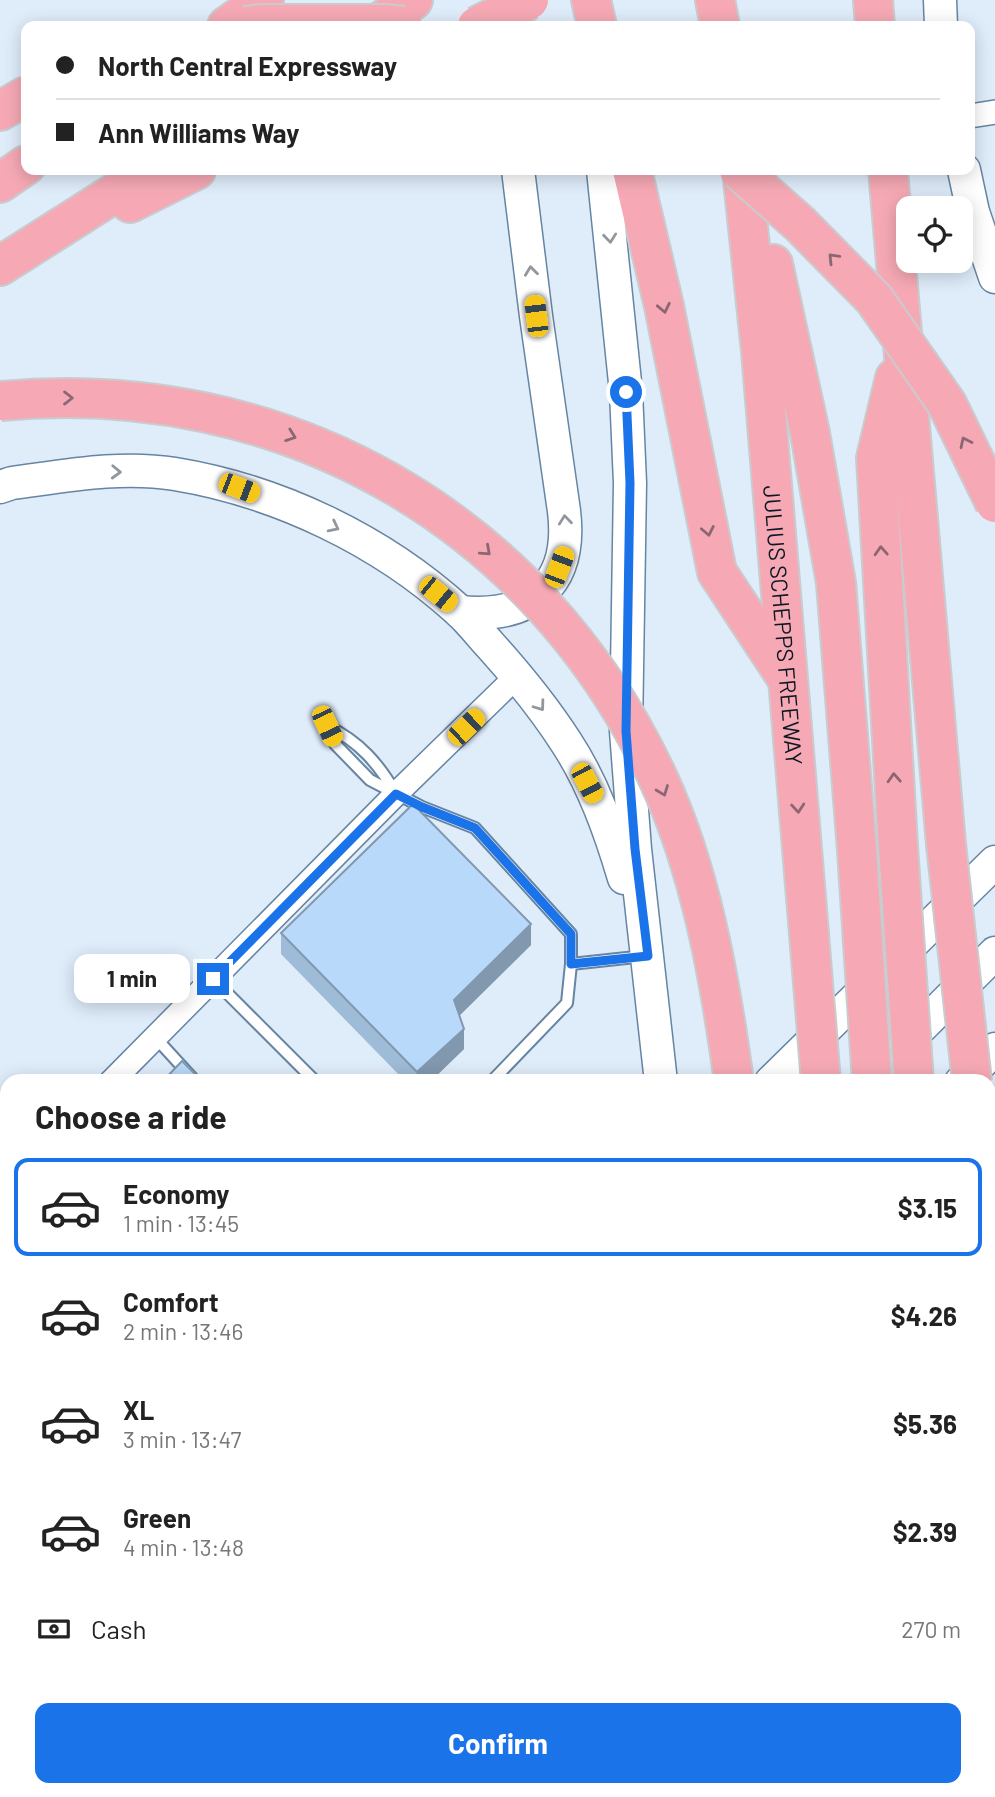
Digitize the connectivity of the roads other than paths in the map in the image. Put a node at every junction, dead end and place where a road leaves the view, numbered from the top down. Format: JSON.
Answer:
{"nodes":[{"id":1,"x":264,"y":0,"type":"edge"},
{"id":2,"x":413,"y":0,"type":"edge"},
{"id":3,"x":505,"y":0,"type":"edge"},
{"id":4,"x":529,"y":0,"type":"edge"},
{"id":5,"x":582,"y":0,"type":"edge"},
{"id":6,"x":591,"y":0,"type":"edge"},
{"id":7,"x":715,"y":0,"type":"edge"},
{"id":8,"x":873,"y":0,"type":"edge"},
{"id":9,"x":896,"y":0,"type":"edge"},
{"id":10,"x":940,"y":0,"type":"edge"},
{"id":11,"x":234,"y":21,"type":"edge"},
{"id":12,"x":382,"y":21,"type":"edge"},
{"id":13,"x":487,"y":21,"type":"edge"},
{"id":14,"x":507,"y":21,"type":"edge"},
{"id":15,"x":584,"y":21,"type":"edge"},
{"id":16,"x":596,"y":21,"type":"edge"},
{"id":17,"x":719,"y":21,"type":"edge"},
{"id":18,"x":875,"y":21,"type":"edge"},
{"id":19,"x":895,"y":21,"type":"edge"},
{"id":20,"x":941,"y":21,"type":"edge"},
{"id":21,"x":21,"y":99,"type":"edge"},
{"id":22,"x":0,"y":111,"type":"edge"},
{"id":23,"x":995,"y":112,"type":"edge"},
{"id":24,"x":975,"y":115,"type":"edge"},
{"id":25,"x":143,"y":175,"type":"edge"},
{"id":26,"x":186,"y":175,"type":"edge"},
{"id":27,"x":519,"y":175,"type":"edge"},
{"id":28,"x":604,"y":175,"type":"edge"},
{"id":29,"x":633,"y":175,"type":"edge"},
{"id":30,"x":741,"y":175,"type":"edge"},
{"id":31,"x":746,"y":175,"type":"edge"},
{"id":32,"x":753,"y":175,"type":"edge"},
{"id":33,"x":888,"y":175,"type":"edge"},
{"id":34,"x":894,"y":175,"type":"edge"},
{"id":35,"x":965,"y":175,"type":"edge"},
{"id":36,"x":58,"y":229,"type":"junction"},
{"id":37,"x":895,"y":248,"type":"junction"},
{"id":38,"x":0,"y":266,"type":"edge"},
{"id":39,"x":995,"y":277,"type":"edge"},
{"id":40,"x":903,"y":342,"type":"junction"},
{"id":41,"x":0,"y":401,"type":"edge"},
{"id":42,"x":0,"y":487,"type":"edge"},
{"id":43,"x":995,"y":503,"type":"edge"},
{"id":44,"x":460,"y":612,"type":"junction"},
{"id":45,"x":517,"y":676,"type":"junction"},
{"id":46,"x":787,"y":678,"type":"junction"},
{"id":47,"x":396,"y":794,"type":"junction"},
{"id":48,"x":995,"y":862,"type":"edge"},
{"id":49,"x":995,"y":953,"type":"edge"},
{"id":50,"x":648,"y":956,"type":"junction"},
{"id":51,"x":571,"y":964,"type":"junction"},
{"id":52,"x":213,"y":979,"type":"junction"},
{"id":53,"x":154,"y":1036,"type":"junction"},
{"id":54,"x":995,"y":1049,"type":"edge"},
{"id":55,"x":118,"y":1074,"type":"edge"},
{"id":56,"x":190,"y":1074,"type":"edge"},
{"id":57,"x":308,"y":1074,"type":"edge"},
{"id":58,"x":499,"y":1074,"type":"edge"},
{"id":59,"x":661,"y":1074,"type":"edge"},
{"id":60,"x":733,"y":1074,"type":"edge"},
{"id":61,"x":779,"y":1074,"type":"edge"},
{"id":62,"x":820,"y":1074,"type":"edge"},
{"id":63,"x":871,"y":1074,"type":"edge"},
{"id":64,"x":874,"y":1074,"type":"edge"},
{"id":65,"x":913,"y":1074,"type":"edge"},
{"id":66,"x":969,"y":1074,"type":"edge"},
{"id":67,"x":971,"y":1074,"type":"edge"}],
"edges":[{"from":1,"to":11,"type":"highway"},
{"from":2,"to":12,"type":"highway"},
{"from":3,"to":14,"type":"main road"},
{"from":4,"to":13,"type":"highway","bridge":true},
{"from":5,"to":15,"type":"main road"},
{"from":6,"to":16,"type":"highway"},
{"from":7,"to":17,"type":"highway"},
{"from":8,"to":18,"type":"highway"},
{"from":9,"to":19,"type":"highway"},
{"from":10,"to":20,"type":"main road"},
{"from":21,"to":22,"type":"highway"},
{"from":23,"to":24,"type":"street"},
{"from":25,"to":36,"type":"highway"},
{"from":26,"to":36,"type":"highway"},
{"from":44,"to":27,"type":"main road","one_way":true},
{"from":28,"to":50,"type":"main road","one_way":true},
{"from":29,"to":46,"type":"highway","one_way":true},
{"from":30,"to":46,"type":"highway","name":"JULIUS SCHEPPS FREEWAY"},
{"from":43,"to":31,"type":"highway","one_way":true,"bridge":true},
{"from":32,"to":63,"type":"highway","bridge":true},
{"from":33,"to":37,"type":"highway"},
{"from":34,"to":37,"type":"highway"},
{"from":35,"to":39,"type":"main road"},
{"from":36,"to":38,"type":"highway"},
{"from":37,"to":40,"type":"highway"},
{"from":65,"to":40,"type":"highway","one_way":true,"bridge":true},
{"from":40,"to":67,"type":"highway","bridge":true},
{"from":41,"to":60,"type":"highway","one_way":true,"bridge":true},
{"from":42,"to":44,"type":"main road","one_way":true},
{"from":44,"to":45,"type":"main road"},
{"from":45,"to":47,"type":"street"},
{"from":45,"to":50,"type":"main road","one_way":true},
{"from":46,"to":62,"type":"highway","name":"JULIUS SCHEPPS FREEWAY","one_way":true,"bridge":true},
{"from":47,"to":47,"type":"lane"},
{"from":47,"to":51,"type":"lane"},
{"from":47,"to":52,"type":"street"},
{"from":48,"to":61,"type":"main road"},
{"from":49,"to":64,"type":"main road"},
{"from":50,"to":51,"type":"lane"},
{"from":50,"to":59,"type":"main road"},
{"from":51,"to":58,"type":"lane"},
{"from":52,"to":53,"type":"street"},
{"from":52,"to":57,"type":"lane"},
{"from":53,"to":55,"type":"street"},
{"from":53,"to":56,"type":"lane"},
{"from":54,"to":66,"type":"main road"}]}
